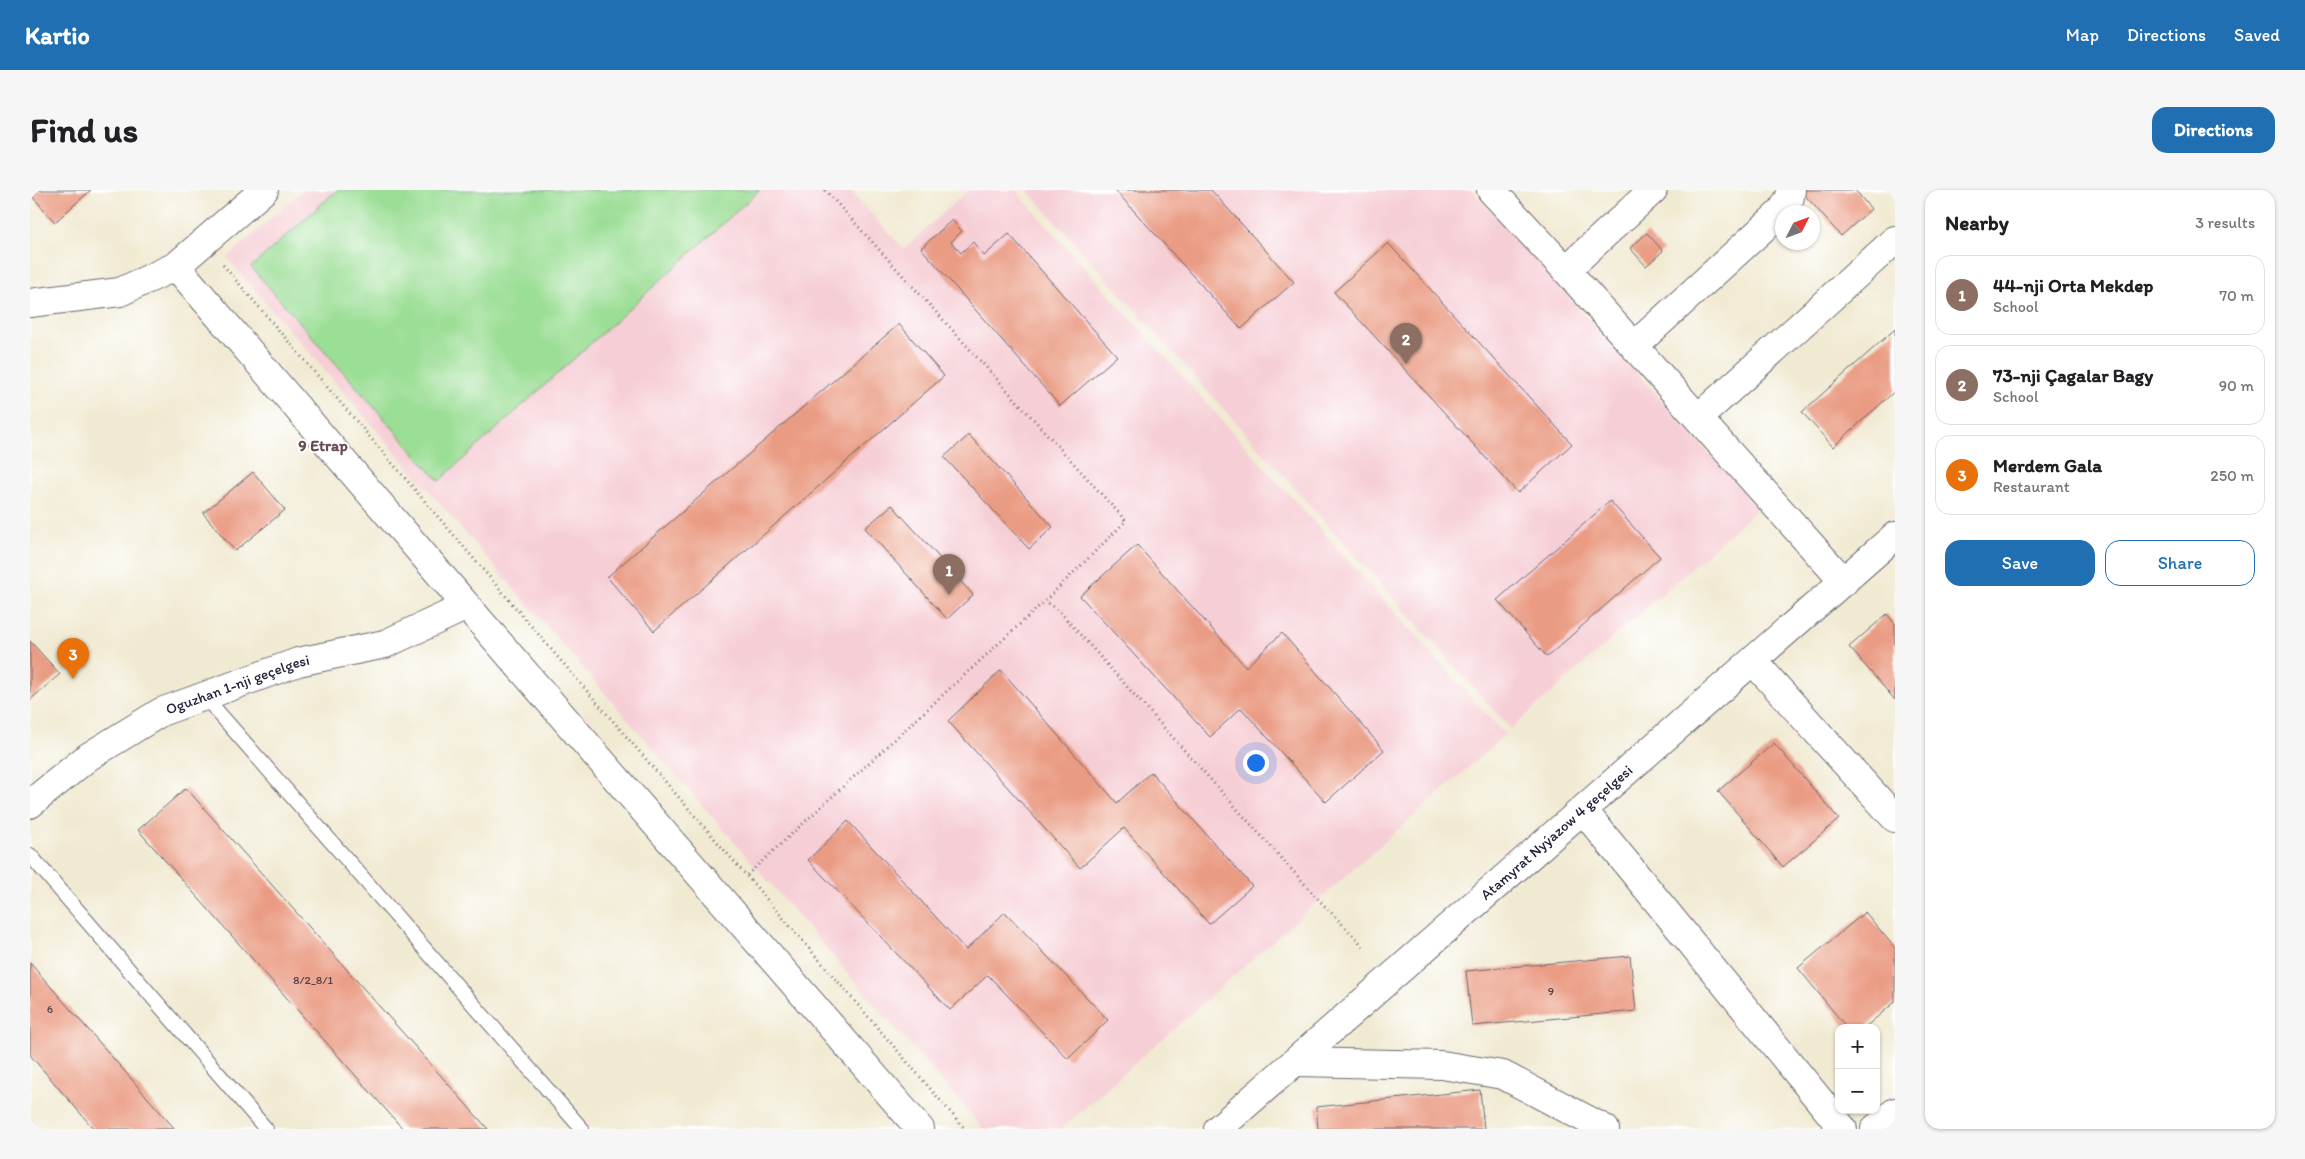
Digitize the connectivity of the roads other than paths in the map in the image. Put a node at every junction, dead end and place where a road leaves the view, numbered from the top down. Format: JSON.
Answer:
{"nodes":[{"id":1,"x":264,"y":190,"type":"edge"},
{"id":2,"x":1491,"y":190,"type":"edge"},
{"id":3,"x":1653,"y":190,"type":"edge"},
{"id":4,"x":1791,"y":190,"type":"edge"},
{"id":5,"x":1895,"y":240,"type":"edge"},
{"id":6,"x":176,"y":266,"type":"junction"},
{"id":7,"x":1566,"y":270,"type":"junction"},
{"id":8,"x":30,"y":303,"type":"edge"},
{"id":9,"x":1634,"y":346,"type":"junction"},
{"id":10,"x":1698,"y":418,"type":"junction"},
{"id":11,"x":1895,"y":536,"type":"edge"},
{"id":12,"x":1844,"y":582,"type":"junction"},
{"id":13,"x":466,"y":606,"type":"junction"},
{"id":14,"x":1753,"y":661,"type":"junction"},
{"id":15,"x":204,"y":696,"type":"junction"},
{"id":16,"x":30,"y":804,"type":"edge"},
{"id":17,"x":1582,"y":810,"type":"junction"},
{"id":18,"x":1895,"y":818,"type":"edge"},
{"id":19,"x":30,"y":854,"type":"edge"},
{"id":20,"x":1294,"y":1062,"type":"junction"},
{"id":21,"x":1895,"y":1112,"type":"edge"},
{"id":22,"x":266,"y":1129,"type":"edge"},
{"id":23,"x":582,"y":1129,"type":"edge"},
{"id":24,"x":920,"y":1129,"type":"edge"},
{"id":25,"x":1218,"y":1129,"type":"edge"},
{"id":26,"x":1605,"y":1129,"type":"edge"},
{"id":27,"x":1843,"y":1129,"type":"edge"},
{"id":28,"x":1875,"y":1129,"type":"edge"}],
"edges":[{"from":1,"to":6,"type":"street"},
{"from":2,"to":7,"type":"street"},
{"from":3,"to":7,"type":"street"},
{"from":4,"to":9,"type":"street"},
{"from":5,"to":10,"type":"street"},
{"from":6,"to":8,"type":"street"},
{"from":6,"to":13,"type":"street"},
{"from":7,"to":9,"type":"street"},
{"from":9,"to":10,"type":"street"},
{"from":10,"to":12,"type":"street"},
{"from":11,"to":12,"type":"street","name":"Atamyrat Nyýazow 4 geçelgesi"},
{"from":12,"to":14,"type":"street","name":"Atamyrat Nyýazow 4 geçelgesi"},
{"from":13,"to":15,"type":"street","name":"Oguzhan 1-nji geçelgesi"},
{"from":13,"to":24,"type":"street"},
{"from":14,"to":17,"type":"street","name":"Atamyrat Nyýazow 4 geçelgesi"},
{"from":14,"to":18,"type":"street"},
{"from":15,"to":16,"type":"street","name":"Oguzhan 1-nji geçelgesi"},
{"from":15,"to":23,"type":"lane"},
{"from":17,"to":20,"type":"street","name":"Atamyrat Nyýazow 4 geçelgesi"},
{"from":17,"to":27,"type":"street"},
{"from":19,"to":22,"type":"lane"},
{"from":20,"to":25,"type":"street","name":"Atamyrat Nyýazow 4 geçelgesi"},
{"from":20,"to":26,"type":"street"},
{"from":21,"to":28,"type":"street"}]}
